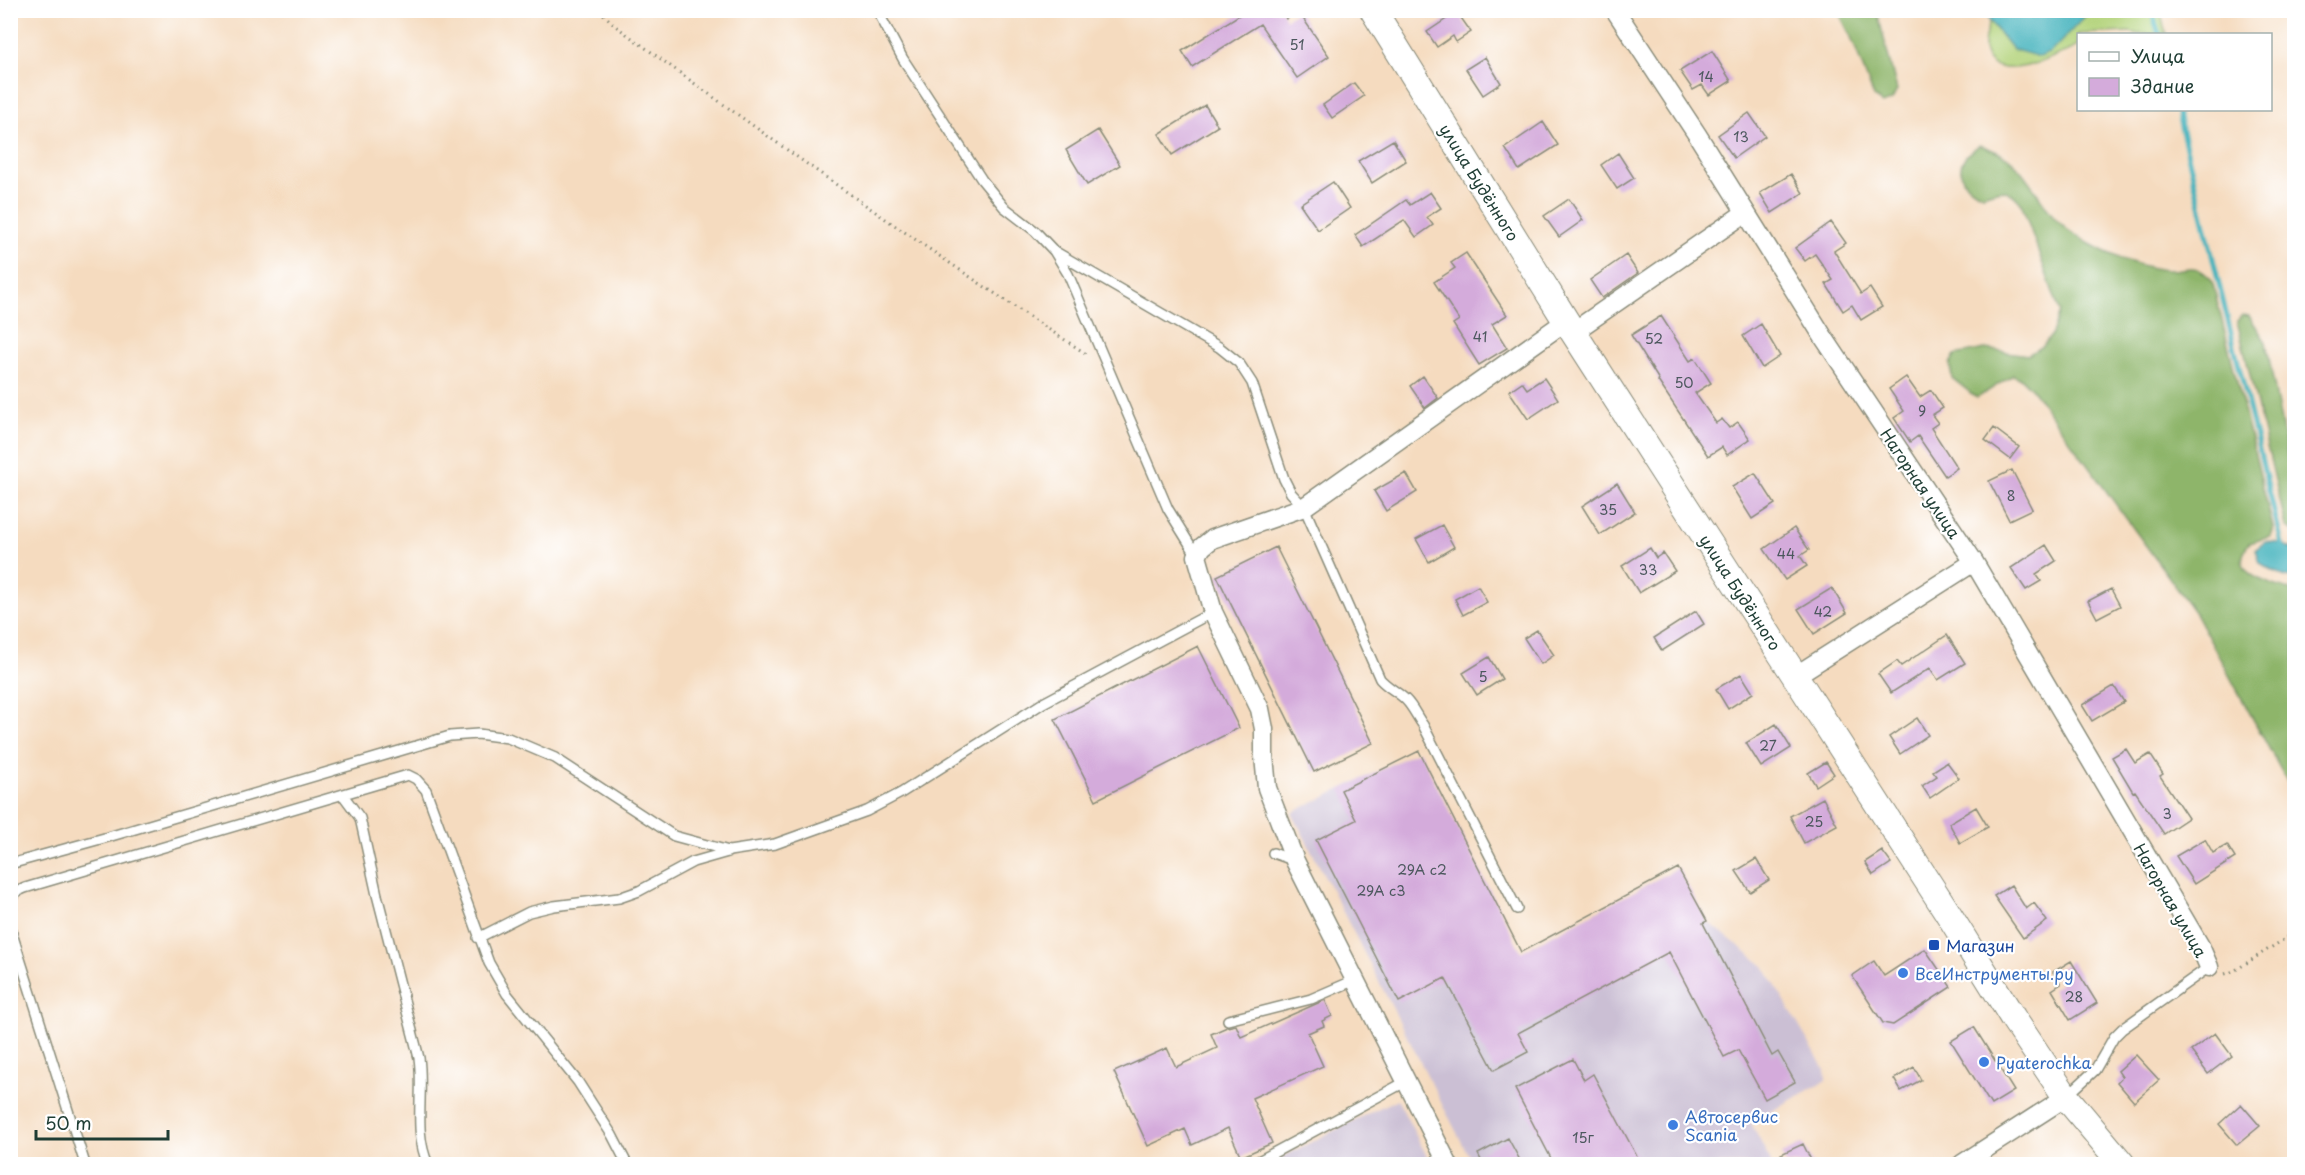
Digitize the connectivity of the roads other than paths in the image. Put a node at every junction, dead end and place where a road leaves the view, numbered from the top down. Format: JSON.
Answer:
{"nodes":[{"id":1,"x":877,"y":10,"type":"edge"},
{"id":2,"x":1373,"y":10,"type":"edge"},
{"id":3,"x":1616,"y":10,"type":"edge"},
{"id":4,"x":1745,"y":213,"type":"junction"},
{"id":5,"x":1054,"y":251,"type":"junction"},
{"id":6,"x":1569,"y":326,"type":"junction"},
{"id":7,"x":1304,"y":507,"type":"junction"},
{"id":8,"x":1197,"y":556,"type":"junction"},
{"id":9,"x":1974,"y":562,"type":"junction"},
{"id":10,"x":1213,"y":612,"type":"junction"},
{"id":11,"x":1795,"y":676,"type":"junction"},
{"id":12,"x":343,"y":795,"type":"junction"},
{"id":13,"x":729,"y":851,"type":"junction"},
{"id":14,"x":1273,"y":853,"type":"dead end"},
{"id":15,"x":1295,"y":861,"type":"junction"},
{"id":16,"x":10,"y":864,"type":"edge"},
{"id":17,"x":10,"y":900,"type":"edge"},
{"id":18,"x":1517,"y":909,"type":"dead end"},
{"id":19,"x":10,"y":927,"type":"edge"},
{"id":20,"x":478,"y":938,"type":"junction"},
{"id":21,"x":2209,"y":967,"type":"joint"},
{"id":22,"x":1355,"y":980,"type":"junction"},
{"id":23,"x":1228,"y":1020,"type":"dead end"},
{"id":24,"x":1407,"y":1081,"type":"junction"},
{"id":25,"x":2066,"y":1097,"type":"junction"},
{"id":26,"x":85,"y":1164,"type":"edge"},
{"id":27,"x":428,"y":1164,"type":"edge"},
{"id":28,"x":627,"y":1164,"type":"edge"},
{"id":29,"x":1253,"y":1164,"type":"edge"},
{"id":30,"x":1448,"y":1164,"type":"edge"},
{"id":31,"x":1962,"y":1164,"type":"edge"},
{"id":32,"x":2122,"y":1164,"type":"edge"}],
"edges":[{"from":1,"to":5,"type":"lane"},
{"from":2,"to":6,"type":"main road","name":"улица Будённого"},
{"from":3,"to":4,"type":"street","name":"Нагорная улица"},
{"from":4,"to":6,"type":"street"},
{"from":4,"to":9,"type":"street","name":"Нагорная улица"},
{"from":5,"to":7,"type":"lane"},
{"from":5,"to":8,"type":"lane"},
{"from":6,"to":7,"type":"street"},
{"from":6,"to":11,"type":"main road","name":"улица Будённого"},
{"from":7,"to":8,"type":"street"},
{"from":7,"to":18,"type":"lane"},
{"from":8,"to":10,"type":"street"},
{"from":9,"to":11,"type":"street"},
{"from":9,"to":21,"type":"street","name":"Нагорная улица"},
{"from":10,"to":13,"type":"lane"},
{"from":10,"to":15,"type":"street"},
{"from":11,"to":25,"type":"main road","name":"улица Будённого"},
{"from":12,"to":17,"type":"lane"},
{"from":12,"to":20,"type":"lane"},
{"from":12,"to":27,"type":"lane"},
{"from":13,"to":16,"type":"lane"},
{"from":13,"to":20,"type":"lane"},
{"from":14,"to":15,"type":"lane"},
{"from":15,"to":22,"type":"street"},
{"from":19,"to":26,"type":"lane"},
{"from":20,"to":28,"type":"lane"},
{"from":21,"to":25,"type":"lane"},
{"from":22,"to":23,"type":"lane"},
{"from":22,"to":24,"type":"street"},
{"from":24,"to":29,"type":"lane"},
{"from":24,"to":30,"type":"street"},
{"from":25,"to":31,"type":"street"},
{"from":25,"to":32,"type":"main road","name":"улица Будённого"}]}
